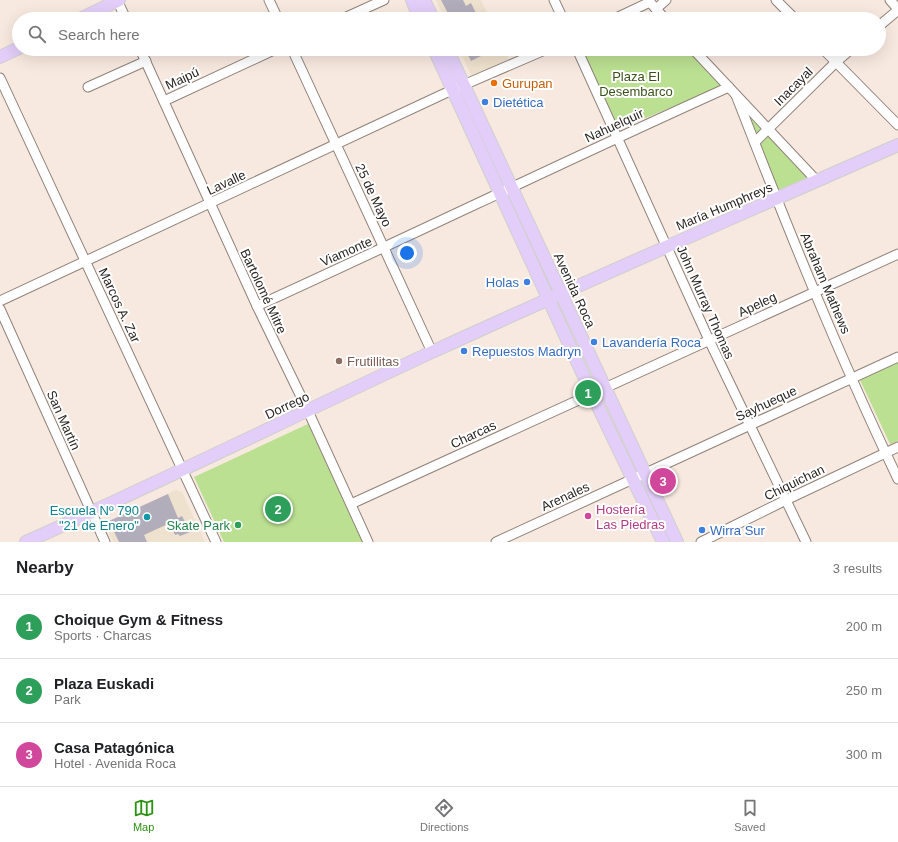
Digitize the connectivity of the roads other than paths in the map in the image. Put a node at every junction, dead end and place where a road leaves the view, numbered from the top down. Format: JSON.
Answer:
{"nodes":[{"id":1,"x":118,"y":0,"type":"edge"},
{"id":2,"x":269,"y":0,"type":"edge"},
{"id":3,"x":384,"y":0,"type":"edge"},
{"id":4,"x":412,"y":0,"type":"edge"},
{"id":5,"x":424,"y":0,"type":"edge"},
{"id":6,"x":554,"y":0,"type":"edge"},
{"id":7,"x":666,"y":0,"type":"edge"},
{"id":8,"x":776,"y":0,"type":"edge"},
{"id":9,"x":890,"y":0,"type":"edge"},
{"id":10,"x":652,"y":4,"type":"edge"},
{"id":11,"x":898,"y":9,"type":"edge"},
{"id":12,"x":94,"y":12,"type":"edge"},
{"id":13,"x":123,"y":12,"type":"edge"},
{"id":14,"x":275,"y":12,"type":"edge"},
{"id":15,"x":357,"y":12,"type":"edge"},
{"id":16,"x":417,"y":12,"type":"edge"},
{"id":17,"x":429,"y":12,"type":"edge"},
{"id":18,"x":560,"y":12,"type":"edge"},
{"id":19,"x":632,"y":12,"type":"edge"},
{"id":20,"x":659,"y":12,"type":"edge"},
{"id":21,"x":788,"y":12,"type":"edge"},
{"id":22,"x":886,"y":20,"type":"edge"},
{"id":23,"x":12,"y":51,"type":"edge"},
{"id":24,"x":144,"y":56,"type":"edge"},
{"id":25,"x":261,"y":56,"type":"edge"},
{"id":26,"x":295,"y":56,"type":"edge"},
{"id":27,"x":437,"y":56,"type":"edge"},
{"id":28,"x":450,"y":56,"type":"edge"},
{"id":29,"x":531,"y":56,"type":"edge"},
{"id":30,"x":580,"y":56,"type":"edge"},
{"id":31,"x":700,"y":56,"type":"edge"},
{"id":32,"x":830,"y":56,"type":"edge"},
{"id":33,"x":843,"y":56,"type":"edge"},
{"id":34,"x":0,"y":57,"type":"edge"},
{"id":35,"x":146,"y":61,"type":"junction"},
{"id":36,"x":836,"y":62,"type":"junction"},
{"id":37,"x":0,"y":78,"type":"edge"},
{"id":38,"x":464,"y":85,"type":"junction"},
{"id":39,"x":88,"y":87,"type":"dead end"},
{"id":40,"x":729,"y":87,"type":"junction"},
{"id":41,"x":452,"y":90,"type":"junction"},
{"id":42,"x":736,"y":95,"type":"junction"},
{"id":43,"x":164,"y":101,"type":"junction"},
{"id":44,"x":898,"y":125,"type":"edge"},
{"id":45,"x":769,"y":129,"type":"junction"},
{"id":46,"x":617,"y":138,"type":"junction"},
{"id":47,"x":755,"y":142,"type":"junction"},
{"id":48,"x":336,"y":144,"type":"junction"},
{"id":49,"x":898,"y":146,"type":"edge"},
{"id":50,"x":817,"y":181,"type":"junction"},
{"id":51,"x":506,"y":190,"type":"junction"},
{"id":52,"x":777,"y":198,"type":"junction"},
{"id":53,"x":210,"y":204,"type":"junction"},
{"id":54,"x":666,"y":246,"type":"junction"},
{"id":55,"x":384,"y":248,"type":"junction"},
{"id":56,"x":898,"y":254,"type":"edge"},
{"id":57,"x":85,"y":262,"type":"junction"},
{"id":58,"x":815,"y":292,"type":"junction"},
{"id":59,"x":561,"y":294,"type":"junction"},
{"id":60,"x":550,"y":299,"type":"junction"},
{"id":61,"x":0,"y":301,"type":"edge"},
{"id":62,"x":257,"y":306,"type":"junction"},
{"id":63,"x":0,"y":309,"type":"edge"},
{"id":64,"x":709,"y":340,"type":"junction"},
{"id":65,"x":432,"y":352,"type":"junction"},
{"id":66,"x":898,"y":357,"type":"edge"},
{"id":67,"x":852,"y":378,"type":"junction"},
{"id":68,"x":605,"y":388,"type":"junction"},
{"id":69,"x":592,"y":394,"type":"junction"},
{"id":70,"x":308,"y":410,"type":"junction"},
{"id":71,"x":749,"y":425,"type":"junction"},
{"id":72,"x":898,"y":447,"type":"edge"},
{"id":73,"x":886,"y":453,"type":"junction"},
{"id":74,"x":182,"y":470,"type":"junction"},
{"id":75,"x":645,"y":473,"type":"junction"},
{"id":76,"x":633,"y":479,"type":"junction"},
{"id":77,"x":898,"y":479,"type":"edge"},
{"id":78,"x":786,"y":500,"type":"junction"},
{"id":79,"x":351,"y":504,"type":"junction"},
{"id":80,"x":91,"y":512,"type":"junction"},
{"id":81,"x":26,"y":542,"type":"edge"},
{"id":82,"x":105,"y":542,"type":"edge"},
{"id":83,"x":216,"y":542,"type":"edge"},
{"id":84,"x":368,"y":542,"type":"edge"},
{"id":85,"x":496,"y":542,"type":"edge"},
{"id":86,"x":663,"y":542,"type":"edge"},
{"id":87,"x":677,"y":542,"type":"edge"},
{"id":88,"x":701,"y":542,"type":"edge"},
{"id":89,"x":806,"y":542,"type":"edge"}],
"edges":[{"from":1,"to":12,"type":"main road"},
{"from":1,"to":13,"type":"street"},
{"from":2,"to":14,"type":"street"},
{"from":3,"to":15,"type":"street"},
{"from":4,"to":16,"type":"main road"},
{"from":5,"to":17,"type":"main road"},
{"from":6,"to":18,"type":"street"},
{"from":7,"to":10,"type":"street"},
{"from":8,"to":21,"type":"street"},
{"from":9,"to":11,"type":"street"},
{"from":10,"to":19,"type":"street"},
{"from":10,"to":20,"type":"street"},
{"from":11,"to":22,"type":"street"},
{"from":23,"to":34,"type":"main road"},
{"from":24,"to":35,"type":"street","name":"Bartolomé Mitre"},
{"from":25,"to":43,"type":"street","name":"Maipú"},
{"from":26,"to":48,"type":"street","name":"25 de Mayo"},
{"from":27,"to":41,"type":"main road","name":"Avenida Roca"},
{"from":28,"to":38,"type":"main road","name":"Avenida Roca"},
{"from":29,"to":38,"type":"street","name":"Lavalle"},
{"from":30,"to":46,"type":"street","name":"John Murray Thomas"},
{"from":31,"to":40,"type":"street","name":"Abraham Mathews"},
{"from":32,"to":36,"type":"street"},
{"from":33,"to":36,"type":"street","name":"Inacayal"},
{"from":35,"to":39,"type":"street"},
{"from":35,"to":43,"type":"street","name":"Bartolomé Mitre"},
{"from":36,"to":44,"type":"street"},
{"from":36,"to":45,"type":"street","name":"Inacayal"},
{"from":37,"to":57,"type":"street","name":"Marcos A. Zar"},
{"from":38,"to":41,"type":"street","name":"Lavalle"},
{"from":38,"to":51,"type":"main road","name":"Avenida Roca"},
{"from":40,"to":42,"type":"street","name":"Abraham Mathews"},
{"from":40,"to":46,"type":"street","name":"Nahuelquir"},
{"from":41,"to":48,"type":"street","name":"Lavalle"},
{"from":41,"to":51,"type":"main road","name":"Avenida Roca"},
{"from":42,"to":45,"type":"street","name":"Abraham Mathews"},
{"from":42,"to":47,"type":"street","name":"Abraham Mathews"},
{"from":43,"to":53,"type":"street","name":"Bartolomé Mitre"},
{"from":45,"to":47,"type":"street","name":"Inacayal"},
{"from":45,"to":50,"type":"street","name":"Abraham Mathews"},
{"from":46,"to":51,"type":"street","name":"Nahuelquir"},
{"from":46,"to":54,"type":"street","name":"John Murray Thomas"},
{"from":47,"to":52,"type":"street","name":"Abraham Mathews"},
{"from":48,"to":53,"type":"street","name":"Lavalle"},
{"from":48,"to":55,"type":"street","name":"25 de Mayo"},
{"from":49,"to":50,"type":"main road","name":"María Humphreys"},
{"from":50,"to":52,"type":"main road","name":"María Humphreys"},
{"from":51,"to":55,"type":"street","name":"Viamonte"},
{"from":51,"to":59,"type":"main road","name":"Avenida Roca"},
{"from":51,"to":60,"type":"main road","name":"Avenida Roca"},
{"from":52,"to":54,"type":"main road","name":"María Humphreys"},
{"from":52,"to":58,"type":"street","name":"Abraham Mathews"},
{"from":53,"to":57,"type":"street","name":"Lavalle"},
{"from":53,"to":62,"type":"street","name":"Bartolomé Mitre"},
{"from":54,"to":59,"type":"main road","name":"María Humphreys"},
{"from":54,"to":64,"type":"street","name":"John Murray Thomas"},
{"from":55,"to":62,"type":"street","name":"Viamonte"},
{"from":55,"to":65,"type":"street","name":"25 de Mayo"},
{"from":56,"to":58,"type":"street","name":"Apeleg"},
{"from":57,"to":61,"type":"street","name":"Lavalle"},
{"from":57,"to":74,"type":"street","name":"Marcos A. Zar"},
{"from":58,"to":64,"type":"street","name":"Apeleg"},
{"from":58,"to":67,"type":"street","name":"Abraham Mathews"},
{"from":59,"to":60,"type":"main road","name":"Dorrego"},
{"from":59,"to":68,"type":"main road","name":"Avenida Roca"},
{"from":60,"to":65,"type":"main road","name":"Dorrego"},
{"from":60,"to":69,"type":"main road","name":"Avenida Roca"},
{"from":62,"to":70,"type":"street","name":"Bartolomé Mitre"},
{"from":63,"to":80,"type":"street","name":"San Martín"},
{"from":64,"to":68,"type":"street","name":"Apeleg"},
{"from":64,"to":71,"type":"street","name":"John Murray Thomas"},
{"from":65,"to":70,"type":"main road","name":"Dorrego"},
{"from":66,"to":67,"type":"street","name":"Sayhueque"},
{"from":67,"to":71,"type":"street","name":"Sayhueque"},
{"from":67,"to":73,"type":"street","name":"Abraham Mathews"},
{"from":68,"to":69,"type":"street","name":"Charcas"},
{"from":68,"to":75,"type":"main road","name":"Avenida Roca"},
{"from":69,"to":76,"type":"main road","name":"Avenida Roca"},
{"from":69,"to":79,"type":"street","name":"Charcas"},
{"from":70,"to":74,"type":"main road","name":"Dorrego"},
{"from":70,"to":79,"type":"street","name":"Bartolomé Mitre"},
{"from":71,"to":75,"type":"street","name":"Sayhueque"},
{"from":71,"to":78,"type":"street","name":"John Murray Thomas"},
{"from":72,"to":73,"type":"street","name":"Chiquichan"},
{"from":73,"to":77,"type":"street","name":"Abraham Mathews"},
{"from":73,"to":78,"type":"street","name":"Chiquichan"},
{"from":74,"to":80,"type":"main road","name":"Dorrego"},
{"from":74,"to":83,"type":"street","name":"Marcos A. Zar"},
{"from":75,"to":76,"type":"street","name":"Arenales"},
{"from":75,"to":87,"type":"main road","name":"Avenida Roca"},
{"from":76,"to":85,"type":"street","name":"Arenales"},
{"from":76,"to":86,"type":"main road","name":"Avenida Roca"},
{"from":78,"to":88,"type":"street","name":"Chiquichan"},
{"from":78,"to":89,"type":"street","name":"John Murray Thomas"},
{"from":79,"to":84,"type":"street","name":"Bartolomé Mitre"},
{"from":80,"to":81,"type":"main road","name":"Dorrego"},
{"from":80,"to":82,"type":"street","name":"San Martín"}]}
